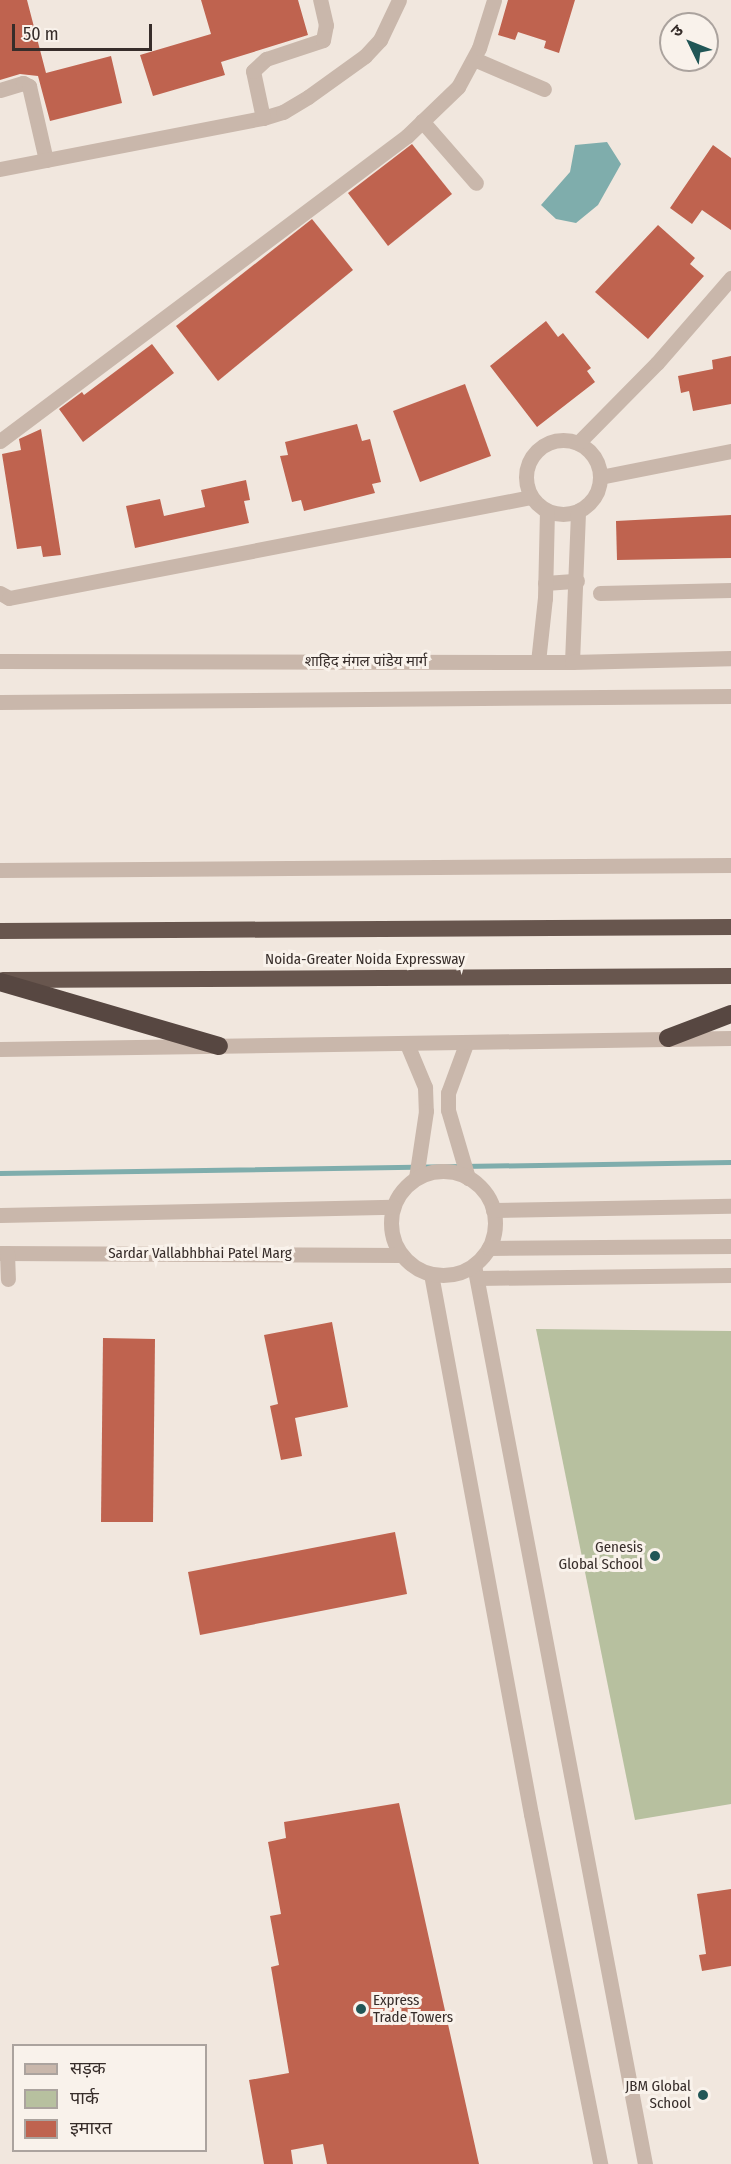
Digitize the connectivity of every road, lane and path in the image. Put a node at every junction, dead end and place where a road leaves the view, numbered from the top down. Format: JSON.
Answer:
{"nodes":[{"id":1,"x":320,"y":0,"type":"edge"},
{"id":2,"x":399,"y":0,"type":"edge"},
{"id":3,"x":494,"y":0,"type":"edge"},
{"id":4,"x":474,"y":59,"type":"junction"},
{"id":5,"x":544,"y":89,"type":"dead end"},
{"id":6,"x":0,"y":90,"type":"edge"},
{"id":7,"x":263,"y":118,"type":"junction"},
{"id":8,"x":422,"y":121,"type":"junction"},
{"id":9,"x":46,"y":160,"type":"junction"},
{"id":10,"x":0,"y":169,"type":"edge"},
{"id":11,"x":476,"y":183,"type":"dead end"},
{"id":12,"x":731,"y":278,"type":"edge"},
{"id":13,"x":0,"y":441,"type":"edge"},
{"id":14,"x":578,"y":443,"type":"junction"},
{"id":15,"x":731,"y":451,"type":"edge"},
{"id":16,"x":600,"y":477,"type":"junction"},
{"id":17,"x":531,"y":497,"type":"junction"},
{"id":18,"x":547,"y":511,"type":"junction"},
{"id":19,"x":578,"y":511,"type":"junction"},
{"id":20,"x":577,"y":581,"type":"junction"},
{"id":21,"x":545,"y":583,"type":"junction"},
{"id":22,"x":731,"y":590,"type":"edge"},
{"id":23,"x":0,"y":593,"type":"edge"},
{"id":24,"x":600,"y":593,"type":"dead end"},
{"id":25,"x":731,"y":658,"type":"edge"},
{"id":26,"x":0,"y":662,"type":"edge"},
{"id":27,"x":538,"y":662,"type":"junction"},
{"id":28,"x":572,"y":662,"type":"junction"},
{"id":29,"x":731,"y":696,"type":"edge"},
{"id":30,"x":0,"y":702,"type":"edge"},
{"id":31,"x":731,"y":865,"type":"edge"},
{"id":32,"x":0,"y":870,"type":"edge"},
{"id":33,"x":731,"y":927,"type":"edge"},
{"id":34,"x":0,"y":931,"type":"edge"},
{"id":35,"x":731,"y":976,"type":"edge"},
{"id":36,"x":0,"y":981,"type":"edge"},
{"id":37,"x":731,"y":1014,"type":"edge"},
{"id":38,"x":668,"y":1038,"type":"junction"},
{"id":39,"x":731,"y":1038,"type":"edge"},
{"id":40,"x":407,"y":1044,"type":"junction"},
{"id":41,"x":466,"y":1044,"type":"junction"},
{"id":42,"x":219,"y":1046,"type":"junction"},
{"id":43,"x":0,"y":1049,"type":"edge"},
{"id":44,"x":468,"y":1178,"type":"junction"},
{"id":45,"x":416,"y":1179,"type":"junction"},
{"id":46,"x":731,"y":1206,"type":"edge"},
{"id":47,"x":393,"y":1207,"type":"junction"},
{"id":48,"x":493,"y":1210,"type":"junction"},
{"id":49,"x":0,"y":1215,"type":"edge"},
{"id":50,"x":731,"y":1246,"type":"edge"},
{"id":51,"x":489,"y":1248,"type":"junction"},
{"id":52,"x":4,"y":1253,"type":"edge"},
{"id":53,"x":400,"y":1255,"type":"junction"},
{"id":54,"x":476,"y":1272,"type":"junction"},
{"id":55,"x":431,"y":1274,"type":"junction"},
{"id":56,"x":731,"y":1275,"type":"edge"},
{"id":57,"x":8,"y":1279,"type":"dead end"},
{"id":58,"x":600,"y":2164,"type":"edge"},
{"id":59,"x":645,"y":2164,"type":"edge"}],
"edges":[{"from":1,"to":7,"type":"street"},
{"from":2,"to":7,"type":"street"},
{"from":3,"to":4,"type":"street"},
{"from":4,"to":5,"type":"street"},
{"from":4,"to":8,"type":"street"},
{"from":6,"to":9,"type":"street"},
{"from":7,"to":9,"type":"street"},
{"from":8,"to":11,"type":"street"},
{"from":8,"to":13,"type":"street"},
{"from":9,"to":10,"type":"street"},
{"from":12,"to":14,"type":"street"},
{"from":14,"to":16,"type":"street"},
{"from":14,"to":17,"type":"street"},
{"from":15,"to":16,"type":"street"},
{"from":16,"to":19,"type":"street"},
{"from":17,"to":18,"type":"street"},
{"from":17,"to":23,"type":"street"},
{"from":18,"to":19,"type":"street"},
{"from":18,"to":21,"type":"street"},
{"from":19,"to":20,"type":"street"},
{"from":20,"to":21,"type":"street"},
{"from":20,"to":28,"type":"street"},
{"from":21,"to":27,"type":"street"},
{"from":22,"to":24,"type":"street"},
{"from":25,"to":28,"type":"street","name":"शाहिद मंगल पांडेय मार्ग"},
{"from":26,"to":27,"type":"street","name":"शाहिद मंगल पांडेय मार्ग"},
{"from":27,"to":28,"type":"street","name":"शाहिद मंगल पांडेय मार्ग"},
{"from":29,"to":30,"type":"street"},
{"from":31,"to":32,"type":"street"},
{"from":33,"to":34,"type":"highway","name":"Noida-Greater Noida Expressway"},
{"from":35,"to":36,"type":"highway","name":"Noida-Greater Noida Expressway"},
{"from":36,"to":42,"type":"highway"},
{"from":37,"to":38,"type":"highway"},
{"from":38,"to":39,"type":"street"},
{"from":38,"to":41,"type":"street"},
{"from":40,"to":41,"type":"street"},
{"from":40,"to":42,"type":"street"},
{"from":40,"to":45,"type":"street"},
{"from":41,"to":44,"type":"street"},
{"from":42,"to":43,"type":"street"},
{"from":44,"to":45,"type":"street"},
{"from":44,"to":48,"type":"street"},
{"from":45,"to":47,"type":"street"},
{"from":46,"to":48,"type":"street"},
{"from":47,"to":49,"type":"street"},
{"from":47,"to":53,"type":"street"},
{"from":48,"to":51,"type":"street"},
{"from":50,"to":51,"type":"street"},
{"from":51,"to":54,"type":"street"},
{"from":52,"to":53,"type":"street","name":"Sardar Vallabhbhai Patel Marg"},
{"from":52,"to":57,"type":"street"},
{"from":53,"to":55,"type":"street"},
{"from":54,"to":55,"type":"street"},
{"from":54,"to":56,"type":"street"},
{"from":54,"to":59,"type":"street"},
{"from":55,"to":58,"type":"street"}]}
